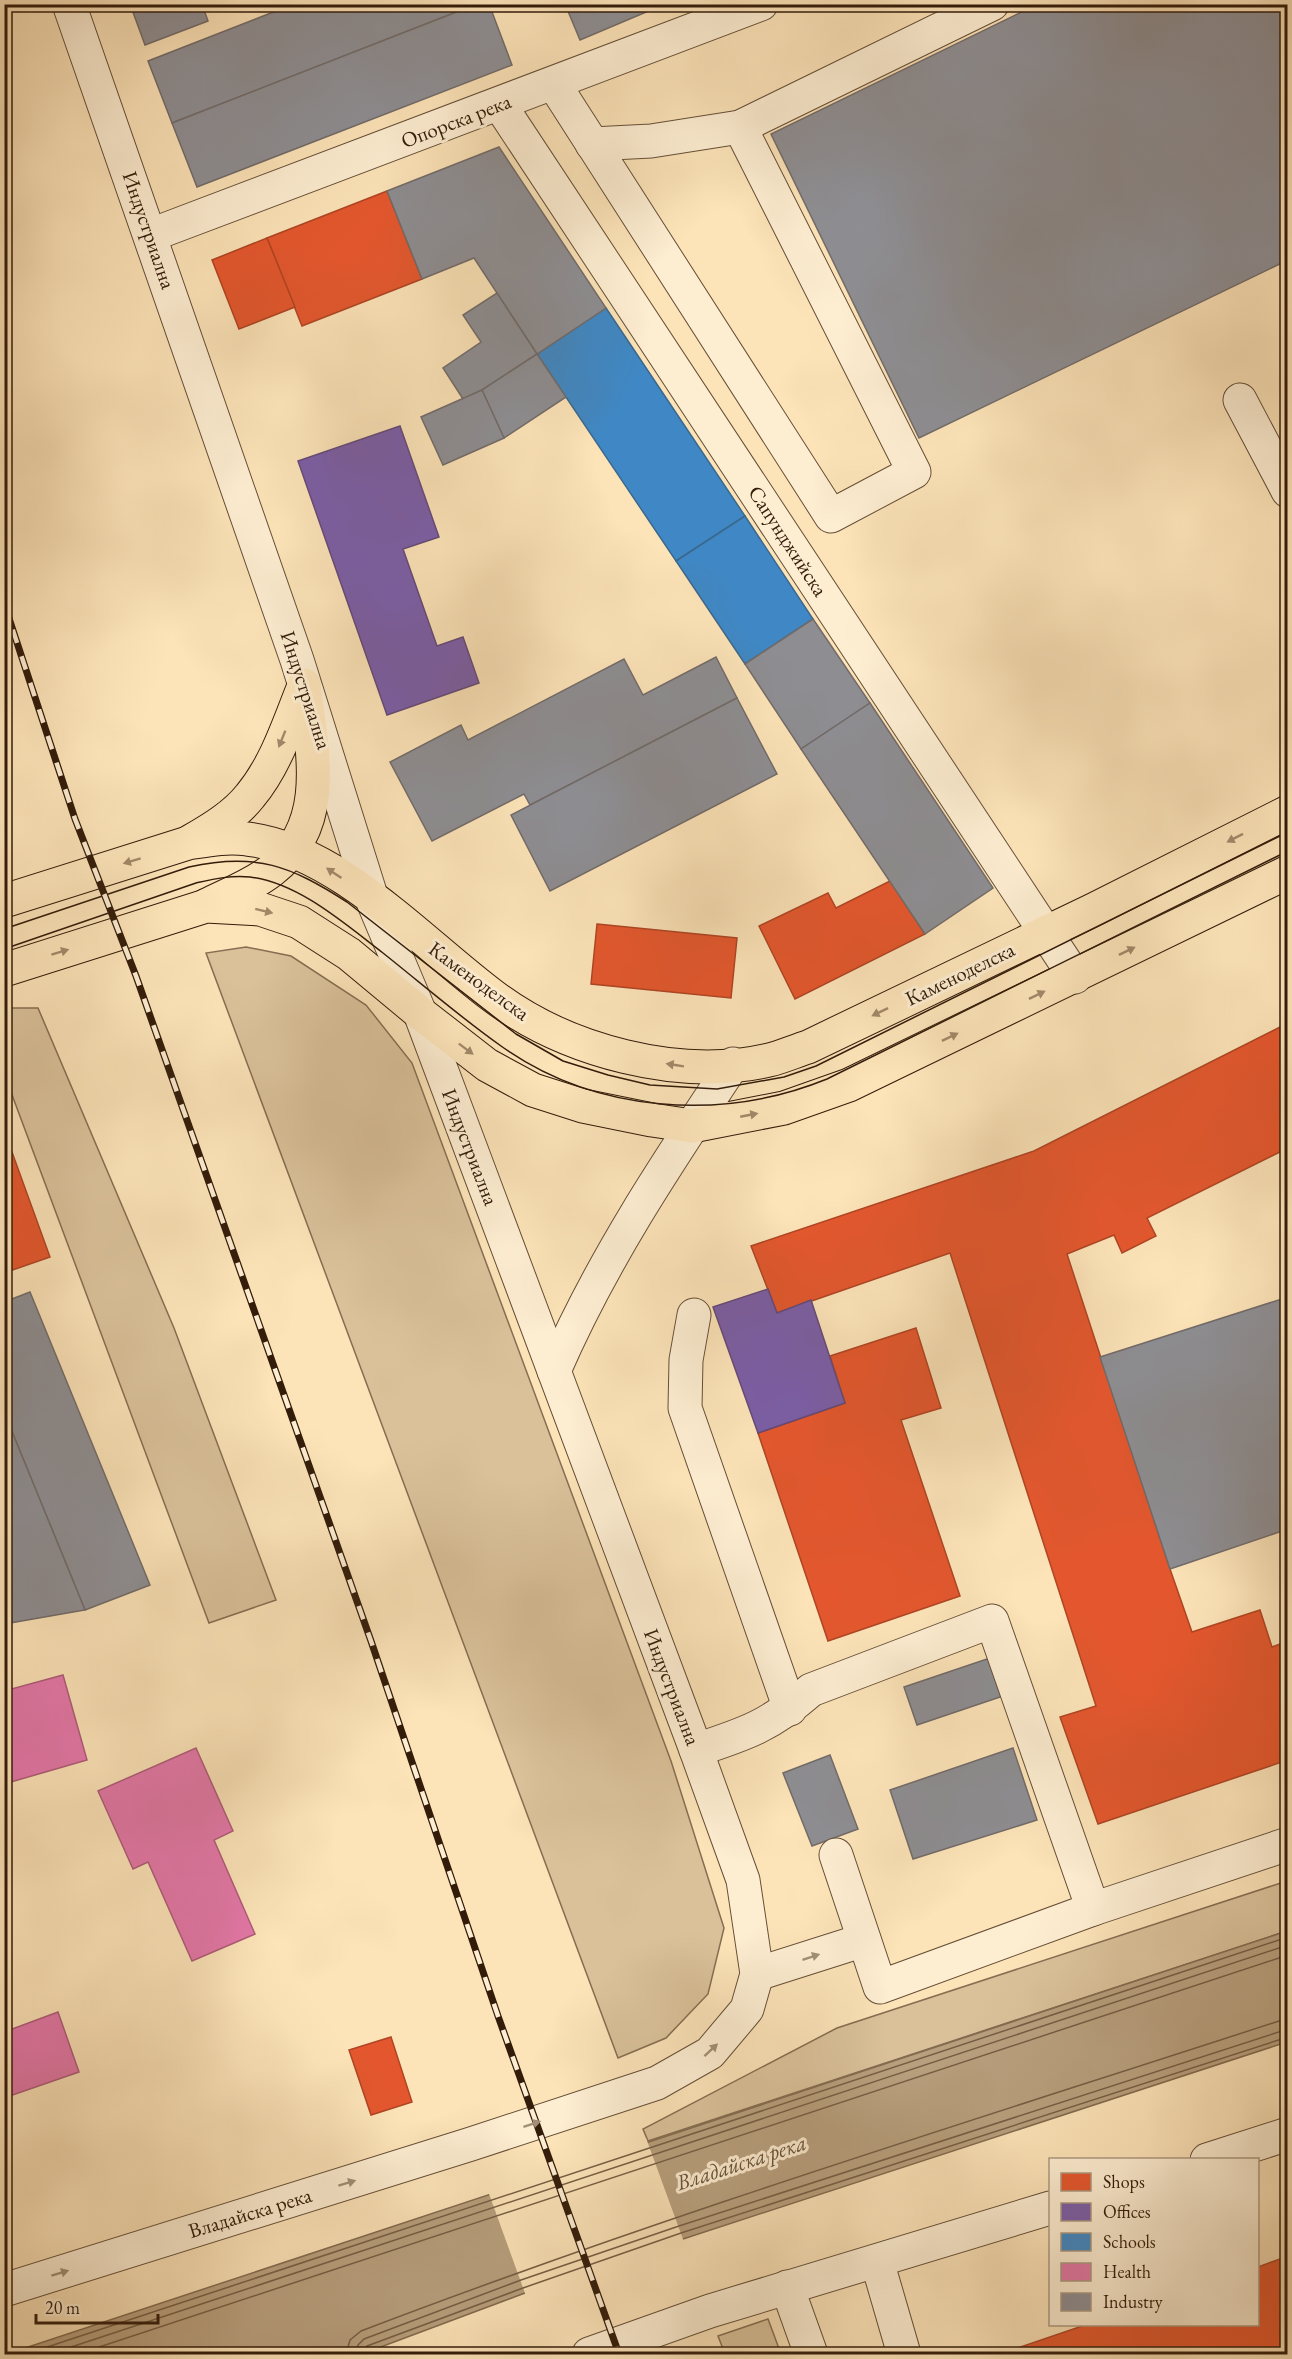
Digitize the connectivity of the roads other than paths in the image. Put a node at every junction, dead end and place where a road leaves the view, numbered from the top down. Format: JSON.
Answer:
{"nodes":[{"id":1,"x":69,"y":4,"type":"edge"},
{"id":2,"x":761,"y":4,"type":"edge"},
{"id":3,"x":992,"y":4,"type":"edge"},
{"id":4,"x":554,"y":84,"type":"junction"},
{"id":5,"x":500,"y":105,"type":"junction"},
{"id":6,"x":740,"y":127,"type":"junction"},
{"id":7,"x":592,"y":144,"type":"junction"},
{"id":8,"x":151,"y":235,"type":"junction"},
{"id":9,"x":1240,"y":400,"type":"dead end"},
{"id":10,"x":1287,"y":491,"type":"edge"},
{"id":11,"x":304,"y":685,"type":"junction"},
{"id":12,"x":1287,"y":812,"type":"edge"},
{"id":13,"x":188,"y":843,"type":"junction"},
{"id":14,"x":293,"y":850,"type":"junction"},
{"id":15,"x":1287,"y":872,"type":"edge"},
{"id":16,"x":372,"y":899,"type":"junction"},
{"id":17,"x":4,"y":901,"type":"edge"},
{"id":18,"x":206,"y":906,"type":"junction"},
{"id":19,"x":1046,"y":932,"type":"junction"},
{"id":20,"x":4,"y":970,"type":"edge"},
{"id":21,"x":1075,"y":978,"type":"junction"},
{"id":22,"x":420,"y":1013,"type":"junction"},
{"id":23,"x":734,"y":1064,"type":"junction"},
{"id":24,"x":692,"y":1126,"type":"junction"},
{"id":25,"x":694,"y":1315,"type":"dead end"},
{"id":26,"x":554,"y":1371,"type":"junction"},
{"id":27,"x":790,"y":1708,"type":"junction"},
{"id":28,"x":696,"y":1750,"type":"junction"},
{"id":29,"x":1287,"y":1844,"type":"edge"},
{"id":30,"x":836,"y":1855,"type":"dead end"},
{"id":31,"x":1094,"y":1910,"type":"junction"},
{"id":32,"x":860,"y":1929,"type":"junction"},
{"id":33,"x":756,"y":1963,"type":"junction"},
{"id":34,"x":747,"y":2009,"type":"joint"},
{"id":35,"x":1287,"y":2134,"type":"edge"},
{"id":36,"x":1213,"y":2158,"type":"edge"},
{"id":37,"x":1049,"y":2208,"type":"edge"},
{"id":38,"x":877,"y":2261,"type":"junction"},
{"id":39,"x":788,"y":2287,"type":"junction"},
{"id":40,"x":4,"y":2290,"type":"edge"},
{"id":41,"x":589,"y":2355,"type":"edge"},
{"id":42,"x":811,"y":2355,"type":"edge"},
{"id":43,"x":904,"y":2355,"type":"edge"}],
"edges":[{"from":1,"to":8,"type":"street","name":"Индустриална"},
{"from":2,"to":4,"type":"street","name":"Опорска река"},
{"from":3,"to":6,"type":"street"},
{"from":4,"to":5,"type":"street","name":"Опорска река"},
{"from":4,"to":7,"type":"street"},
{"from":5,"to":8,"type":"street","name":"Опорска река"},
{"from":5,"to":19,"type":"street","name":"Сапунджийска"},
{"from":6,"to":7,"type":"street"},
{"from":6,"to":7,"type":"street"},
{"from":8,"to":11,"type":"street","name":"Индустриална"},
{"from":9,"to":10,"type":"street"},
{"from":11,"to":13,"type":"main road","one_way":true},
{"from":11,"to":14,"type":"main road"},
{"from":11,"to":16,"type":"street","name":"Индустриална"},
{"from":12,"to":19,"type":"main road","name":"Каменоделска","one_way":true},
{"from":13,"to":14,"type":"main road","name":"Каменоделска"},
{"from":13,"to":17,"type":"main road","name":"Каменоделска","one_way":true},
{"from":16,"to":14,"type":"main road","name":"Каменоделска","one_way":true},
{"from":14,"to":18,"type":"main road"},
{"from":21,"to":15,"type":"main road","one_way":true},
{"from":16,"to":22,"type":"street","name":"Индустриална"},
{"from":23,"to":16,"type":"main road","name":"Каменоделска","one_way":true},
{"from":20,"to":18,"type":"main road","one_way":true},
{"from":18,"to":22,"type":"main road","one_way":true},
{"from":19,"to":21,"type":"street","name":"Сапунджийска"},
{"from":19,"to":23,"type":"main road","name":"Каменоделска","one_way":true},
{"from":24,"to":21,"type":"main road","one_way":true},
{"from":22,"to":24,"type":"main road","one_way":true},
{"from":22,"to":26,"type":"street","name":"Индустриална"},
{"from":23,"to":24,"type":"street"},
{"from":24,"to":26,"type":"street"},
{"from":25,"to":27,"type":"street"},
{"from":26,"to":28,"type":"street","name":"Индустриална"},
{"from":27,"to":28,"type":"street"},
{"from":27,"to":31,"type":"street"},
{"from":28,"to":33,"type":"street","name":"Индустриална"},
{"from":29,"to":31,"type":"street"},
{"from":30,"to":32,"type":"street"},
{"from":31,"to":32,"type":"street"},
{"from":32,"to":33,"type":"street"},
{"from":33,"to":34,"type":"street","name":"Индустриална"},
{"from":40,"to":34,"type":"street","name":"Владайска река","one_way":true},
{"from":35,"to":36,"type":"street"},
{"from":37,"to":38,"type":"street"},
{"from":38,"to":39,"type":"street"},
{"from":38,"to":43,"type":"street"},
{"from":39,"to":41,"type":"street"},
{"from":39,"to":42,"type":"street"}]}
